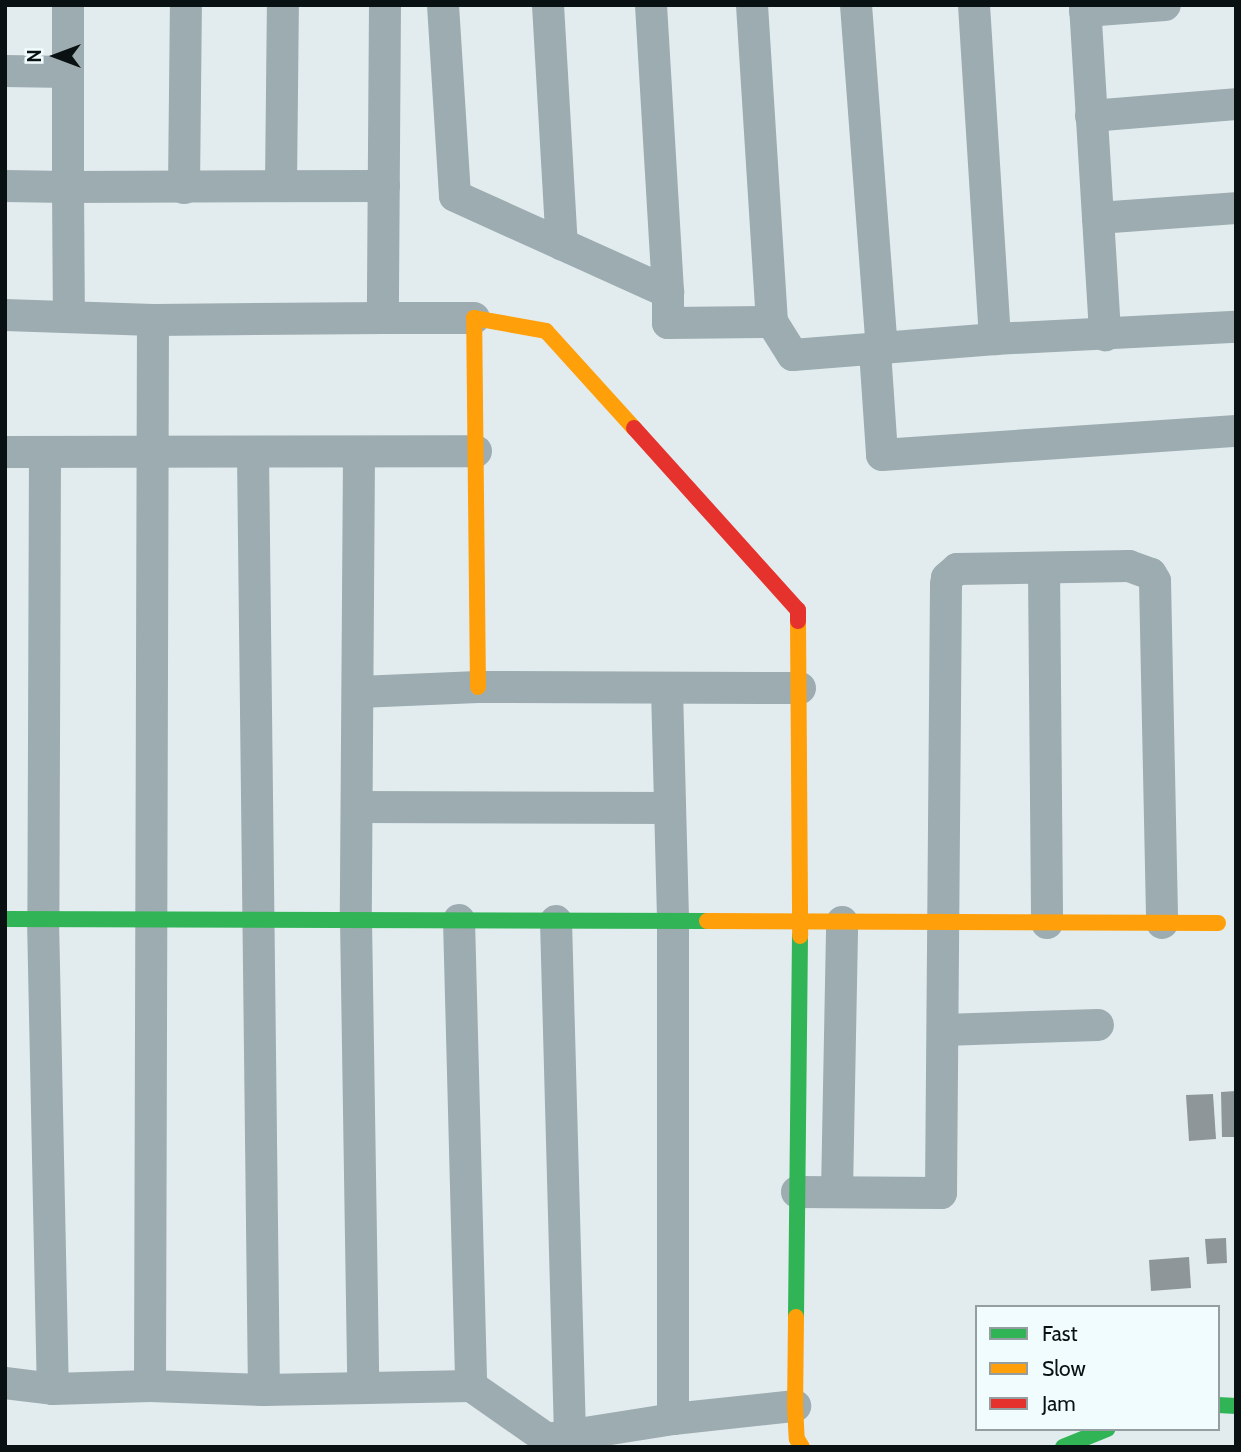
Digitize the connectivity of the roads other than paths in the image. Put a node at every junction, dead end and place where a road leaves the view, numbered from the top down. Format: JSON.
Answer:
{"nodes":[{"id":1,"x":68,"y":5,"type":"edge"},
{"id":2,"x":186,"y":5,"type":"edge"},
{"id":3,"x":283,"y":5,"type":"edge"},
{"id":4,"x":385,"y":5,"type":"edge"},
{"id":5,"x":443,"y":5,"type":"edge"},
{"id":6,"x":548,"y":5,"type":"edge"},
{"id":7,"x":651,"y":5,"type":"edge"},
{"id":8,"x":752,"y":5,"type":"edge"},
{"id":9,"x":856,"y":5,"type":"edge"},
{"id":10,"x":974,"y":5,"type":"edge"},
{"id":11,"x":1165,"y":5,"type":"edge"},
{"id":12,"x":1085,"y":8,"type":"edge"},
{"id":13,"x":5,"y":71,"type":"edge"},
{"id":14,"x":68,"y":72,"type":"junction"},
{"id":15,"x":1236,"y":104,"type":"edge"},
{"id":16,"x":1091,"y":116,"type":"junction"},
{"id":17,"x":5,"y":186,"type":"edge"},
{"id":18,"x":281,"y":186,"type":"junction"},
{"id":19,"x":384,"y":186,"type":"junction"},
{"id":20,"x":68,"y":187,"type":"junction"},
{"id":21,"x":184,"y":188,"type":"junction"},
{"id":22,"x":1236,"y":208,"type":"edge"},
{"id":23,"x":1098,"y":218,"type":"junction"},
{"id":24,"x":562,"y":245,"type":"junction"},
{"id":25,"x":668,"y":292,"type":"junction"},
{"id":26,"x":5,"y":315,"type":"edge"},
{"id":27,"x":69,"y":315,"type":"junction"},
{"id":28,"x":383,"y":318,"type":"junction"},
{"id":29,"x":474,"y":318,"type":"junction"},
{"id":30,"x":153,"y":320,"type":"junction"},
{"id":31,"x":772,"y":322,"type":"junction"},
{"id":32,"x":1236,"y":327,"type":"edge"},
{"id":33,"x":1105,"y":335,"type":"junction"},
{"id":34,"x":995,"y":339,"type":"junction"},
{"id":35,"x":878,"y":351,"type":"junction"},
{"id":36,"x":1236,"y":431,"type":"edge"},
{"id":37,"x":476,"y":451,"type":"junction"},
{"id":38,"x":5,"y":452,"type":"edge"},
{"id":39,"x":45,"y":453,"type":"junction"},
{"id":40,"x":153,"y":453,"type":"junction"},
{"id":41,"x":253,"y":453,"type":"junction"},
{"id":42,"x":359,"y":453,"type":"junction"},
{"id":43,"x":1044,"y":569,"type":"junction"},
{"id":44,"x":478,"y":687,"type":"junction"},
{"id":45,"x":800,"y":688,"type":"junction"},
{"id":46,"x":667,"y":689,"type":"junction"},
{"id":47,"x":359,"y":692,"type":"junction"},
{"id":48,"x":358,"y":807,"type":"junction"},
{"id":49,"x":670,"y":808,"type":"junction"},
{"id":50,"x":5,"y":919,"type":"edge"},
{"id":51,"x":43,"y":919,"type":"junction"},
{"id":52,"x":150,"y":919,"type":"junction"},
{"id":53,"x":256,"y":919,"type":"junction"},
{"id":54,"x":356,"y":920,"type":"junction"},
{"id":55,"x":459,"y":920,"type":"junction"},
{"id":56,"x":556,"y":921,"type":"junction"},
{"id":57,"x":673,"y":921,"type":"junction"},
{"id":58,"x":800,"y":922,"type":"junction"},
{"id":59,"x":842,"y":922,"type":"junction"},
{"id":60,"x":944,"y":922,"type":"junction"},
{"id":61,"x":1047,"y":923,"type":"junction"},
{"id":62,"x":1162,"y":923,"type":"junction"},
{"id":63,"x":1217,"y":923,"type":"dead end"},
{"id":64,"x":1098,"y":1025,"type":"dead end"},
{"id":65,"x":944,"y":1030,"type":"junction"},
{"id":66,"x":797,"y":1192,"type":"junction"},
{"id":67,"x":837,"y":1192,"type":"junction"},
{"id":68,"x":5,"y":1383,"type":"edge"},
{"id":69,"x":150,"y":1386,"type":"junction"},
{"id":70,"x":471,"y":1386,"type":"junction"},
{"id":71,"x":363,"y":1388,"type":"junction"},
{"id":72,"x":53,"y":1389,"type":"junction"},
{"id":73,"x":264,"y":1390,"type":"junction"},
{"id":74,"x":795,"y":1406,"type":"junction"},
{"id":75,"x":673,"y":1419,"type":"junction"},
{"id":76,"x":1102,"y":1431,"type":"edge"},
{"id":77,"x":570,"y":1435,"type":"junction"},
{"id":78,"x":802,"y":1447,"type":"edge"},
{"id":79,"x":1063,"y":1447,"type":"edge"}],
"edges":[{"from":1,"to":14,"type":"street"},
{"from":2,"to":21,"type":"street"},
{"from":3,"to":18,"type":"street"},
{"from":4,"to":19,"type":"street"},
{"from":5,"to":24,"type":"street"},
{"from":6,"to":24,"type":"street"},
{"from":7,"to":25,"type":"street"},
{"from":8,"to":31,"type":"street"},
{"from":9,"to":35,"type":"street"},
{"from":10,"to":34,"type":"street"},
{"from":11,"to":12,"type":"street"},
{"from":12,"to":16,"type":"street"},
{"from":13,"to":14,"type":"street"},
{"from":14,"to":20,"type":"street"},
{"from":15,"to":16,"type":"street"},
{"from":16,"to":23,"type":"street"},
{"from":17,"to":20,"type":"street"},
{"from":18,"to":19,"type":"street"},
{"from":18,"to":21,"type":"street"},
{"from":19,"to":28,"type":"street"},
{"from":20,"to":21,"type":"street"},
{"from":20,"to":27,"type":"street"},
{"from":22,"to":23,"type":"street"},
{"from":23,"to":33,"type":"street"},
{"from":24,"to":25,"type":"street"},
{"from":25,"to":31,"type":"street"},
{"from":26,"to":27,"type":"street"},
{"from":27,"to":30,"type":"street"},
{"from":28,"to":29,"type":"street"},
{"from":28,"to":30,"type":"street"},
{"from":29,"to":37,"type":"street"},
{"from":29,"to":45,"type":"street"},
{"from":30,"to":40,"type":"street"},
{"from":31,"to":35,"type":"street"},
{"from":32,"to":33,"type":"street"},
{"from":33,"to":34,"type":"street"},
{"from":34,"to":35,"type":"street"},
{"from":35,"to":36,"type":"street"},
{"from":37,"to":42,"type":"street"},
{"from":37,"to":44,"type":"street"},
{"from":38,"to":39,"type":"street"},
{"from":39,"to":40,"type":"street"},
{"from":39,"to":51,"type":"street"},
{"from":40,"to":41,"type":"street"},
{"from":40,"to":52,"type":"street"},
{"from":41,"to":42,"type":"street"},
{"from":41,"to":53,"type":"street"},
{"from":42,"to":47,"type":"street"},
{"from":43,"to":60,"type":"street"},
{"from":43,"to":61,"type":"street"},
{"from":43,"to":62,"type":"street"},
{"from":44,"to":46,"type":"street"},
{"from":44,"to":47,"type":"street"},
{"from":45,"to":46,"type":"street"},
{"from":45,"to":58,"type":"street"},
{"from":46,"to":49,"type":"street"},
{"from":47,"to":48,"type":"street"},
{"from":48,"to":49,"type":"street"},
{"from":48,"to":54,"type":"street"},
{"from":49,"to":57,"type":"street"},
{"from":50,"to":51,"type":"street"},
{"from":51,"to":52,"type":"street"},
{"from":51,"to":72,"type":"street"},
{"from":52,"to":53,"type":"street"},
{"from":52,"to":69,"type":"street"},
{"from":53,"to":54,"type":"street"},
{"from":53,"to":73,"type":"street"},
{"from":54,"to":55,"type":"street"},
{"from":54,"to":71,"type":"street"},
{"from":55,"to":56,"type":"street"},
{"from":55,"to":70,"type":"street"},
{"from":56,"to":57,"type":"street"},
{"from":56,"to":77,"type":"street"},
{"from":57,"to":58,"type":"street"},
{"from":57,"to":75,"type":"street"},
{"from":58,"to":59,"type":"street"},
{"from":58,"to":66,"type":"street"},
{"from":59,"to":60,"type":"street"},
{"from":59,"to":67,"type":"street"},
{"from":60,"to":61,"type":"street"},
{"from":60,"to":65,"type":"street"},
{"from":61,"to":62,"type":"street"},
{"from":62,"to":63,"type":"street"},
{"from":64,"to":65,"type":"street"},
{"from":65,"to":67,"type":"street"},
{"from":66,"to":67,"type":"street"},
{"from":66,"to":74,"type":"street"},
{"from":68,"to":72,"type":"street"},
{"from":69,"to":72,"type":"street"},
{"from":69,"to":73,"type":"street"},
{"from":70,"to":71,"type":"street"},
{"from":70,"to":77,"type":"street"},
{"from":71,"to":73,"type":"street"},
{"from":74,"to":75,"type":"street"},
{"from":74,"to":78,"type":"street"},
{"from":75,"to":77,"type":"street"},
{"from":76,"to":79,"type":"street"}]}
